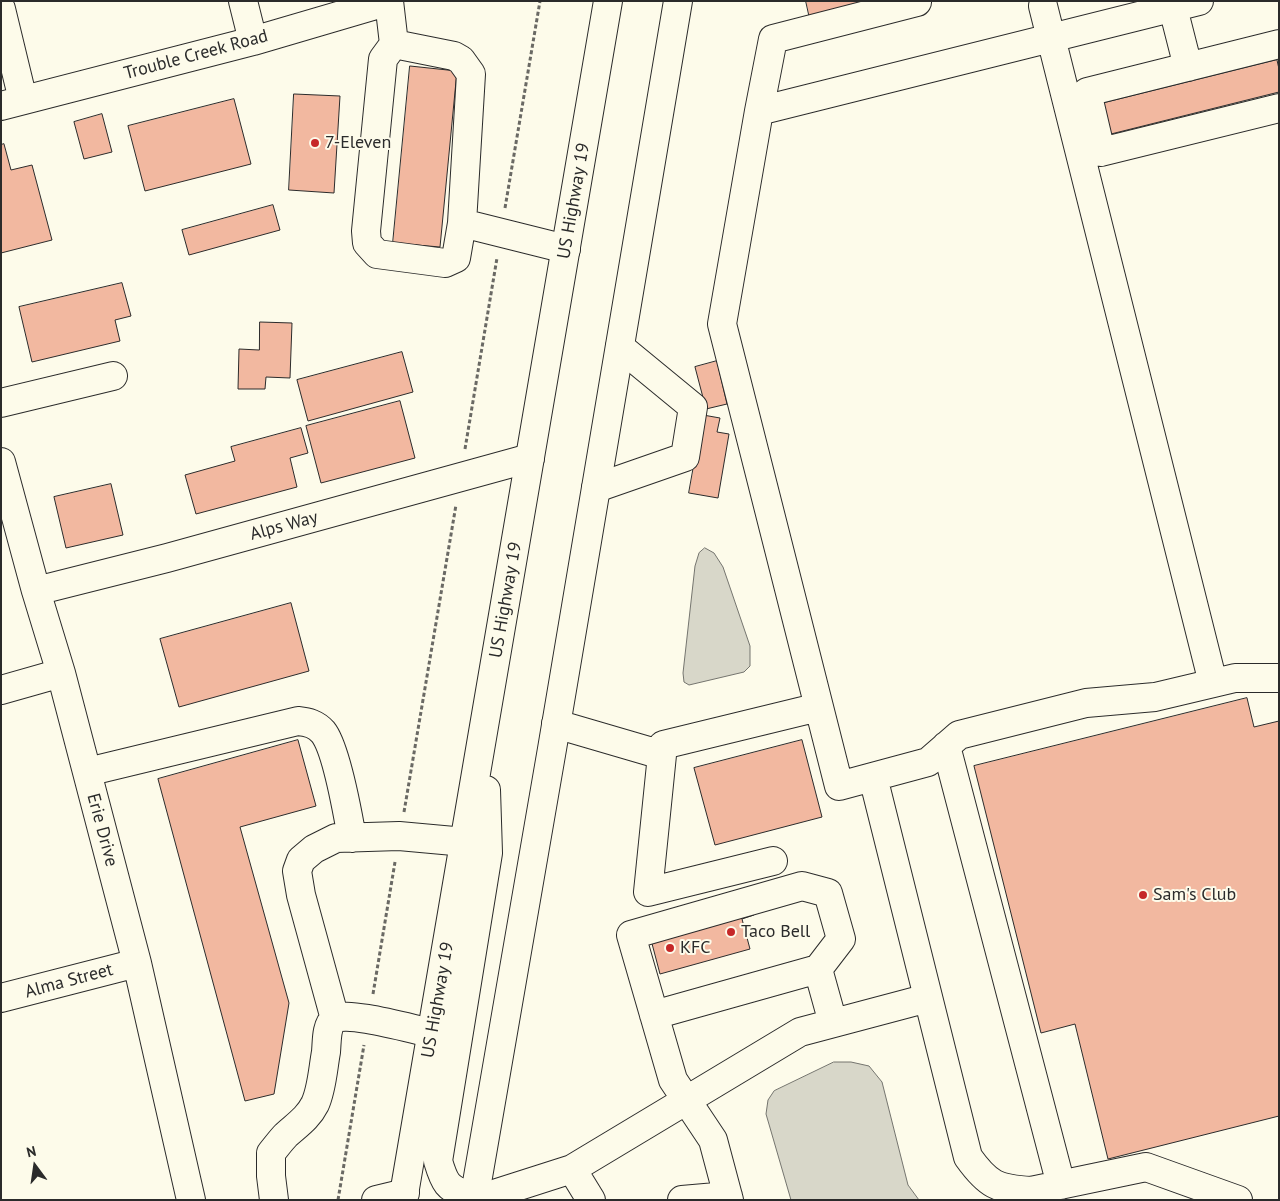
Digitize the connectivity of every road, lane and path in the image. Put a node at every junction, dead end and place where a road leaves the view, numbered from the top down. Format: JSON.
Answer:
{"nodes":[{"id":1,"x":244,"y":1,"type":"edge"},
{"id":2,"x":389,"y":1,"type":"edge"},
{"id":3,"x":540,"y":1,"type":"edge"},
{"id":4,"x":608,"y":1,"type":"edge"},
{"id":5,"x":678,"y":1,"type":"edge"},
{"id":6,"x":1199,"y":1,"type":"edge"},
{"id":7,"x":918,"y":2,"type":"edge"},
{"id":8,"x":1042,"y":3,"type":"edge"},
{"id":9,"x":1,"y":8,"type":"edge"},
{"id":10,"x":1173,"y":8,"type":"junction"},
{"id":11,"x":1051,"y":38,"type":"junction"},
{"id":12,"x":253,"y":41,"type":"junction"},
{"id":13,"x":394,"y":44,"type":"junction"},
{"id":14,"x":1279,"y":44,"type":"edge"},
{"id":15,"x":1188,"y":67,"type":"junction"},
{"id":16,"x":12,"y":103,"type":"edge"},
{"id":17,"x":1279,"y":108,"type":"edge"},
{"id":18,"x":759,"y":111,"type":"junction"},
{"id":19,"x":462,"y":223,"type":"junction"},
{"id":20,"x":501,"y":233,"type":"junction"},
{"id":21,"x":566,"y":249,"type":"junction"},
{"id":22,"x":620,"y":347,"type":"junction"},
{"id":23,"x":113,"y":376,"type":"dead end"},
{"id":24,"x":1,"y":404,"type":"edge"},
{"id":25,"x":530,"y":458,"type":"junction"},
{"id":26,"x":1,"y":462,"type":"edge"},
{"id":27,"x":460,"y":477,"type":"junction"},
{"id":28,"x":596,"y":488,"type":"junction"},
{"id":29,"x":36,"y":590,"type":"junction"},
{"id":30,"x":61,"y":673,"type":"junction"},
{"id":31,"x":1279,"y":678,"type":"edge"},
{"id":32,"x":1213,"y":683,"type":"junction"},
{"id":33,"x":1,"y":690,"type":"edge"},
{"id":34,"x":819,"y":707,"type":"junction"},
{"id":35,"x":556,"y":724,"type":"junction"},
{"id":36,"x":484,"y":731,"type":"junction"},
{"id":37,"x":946,"y":746,"type":"junction"},
{"id":38,"x":662,"y":755,"type":"junction"},
{"id":39,"x":87,"y":772,"type":"junction"},
{"id":40,"x":872,"y":777,"type":"junction"},
{"id":41,"x":400,"y":836,"type":"junction"},
{"id":42,"x":352,"y":838,"type":"junction"},
{"id":43,"x":465,"y":842,"type":"junction"},
{"id":44,"x":773,"y":861,"type":"dead end"},
{"id":45,"x":137,"y":963,"type":"junction"},
{"id":46,"x":818,"y":969,"type":"junction"},
{"id":47,"x":1,"y":998,"type":"edge"},
{"id":48,"x":928,"y":998,"type":"junction"},
{"id":49,"x":654,"y":1015,"type":"junction"},
{"id":50,"x":334,"y":1019,"type":"junction"},
{"id":51,"x":368,"y":1019,"type":"junction"},
{"id":52,"x":832,"y":1023,"type":"junction"},
{"id":53,"x":432,"y":1033,"type":"junction"},
{"id":54,"x":687,"y":1100,"type":"junction"},
{"id":55,"x":572,"y":1169,"type":"junction"},
{"id":56,"x":1061,"y":1185,"type":"junction"},
{"id":57,"x":404,"y":1196,"type":"edge"},
{"id":58,"x":728,"y":1198,"type":"edge"},
{"id":59,"x":589,"y":1199,"type":"edge"},
{"id":60,"x":191,"y":1200,"type":"edge"},
{"id":61,"x":274,"y":1200,"type":"edge"},
{"id":62,"x":338,"y":1200,"type":"edge"},
{"id":63,"x":376,"y":1200,"type":"edge"},
{"id":64,"x":474,"y":1200,"type":"edge"},
{"id":65,"x":682,"y":1200,"type":"edge"},
{"id":66,"x":1238,"y":1200,"type":"edge"}],
"edges":[{"from":1,"to":12,"type":"main road"},
{"from":2,"to":12,"type":"main road","name":"Trouble Creek Road"},
{"from":2,"to":13,"type":"main road"},
{"from":3,"to":20,"type":"path"},
{"from":4,"to":21,"type":"main road","name":"US Highway 19"},
{"from":5,"to":22,"type":"main road"},
{"from":6,"to":10,"type":"main road"},
{"from":7,"to":18,"type":"main road"},
{"from":8,"to":11,"type":"main road"},
{"from":9,"to":16,"type":"main road"},
{"from":10,"to":11,"type":"main road"},
{"from":10,"to":15,"type":"main road"},
{"from":11,"to":18,"type":"main road"},
{"from":11,"to":32,"type":"main road"},
{"from":12,"to":16,"type":"main road","name":"Trouble Creek Road"},
{"from":13,"to":19,"type":"main road"},
{"from":13,"to":19,"type":"main road"},
{"from":14,"to":15,"type":"main road"},
{"from":15,"to":17,"type":"main road"},
{"from":18,"to":34,"type":"main road"},
{"from":19,"to":20,"type":"main road"},
{"from":20,"to":21,"type":"main road"},
{"from":20,"to":27,"type":"path"},
{"from":21,"to":25,"type":"main road","name":"US Highway 19"},
{"from":22,"to":28,"type":"main road"},
{"from":22,"to":28,"type":"main road"},
{"from":23,"to":24,"type":"main road"},
{"from":25,"to":27,"type":"main road","name":"Alps Way"},
{"from":25,"to":36,"type":"main road","name":"US Highway 19"},
{"from":26,"to":29,"type":"main road","name":"Erie Drive"},
{"from":27,"to":29,"type":"main road","name":"Alps Way"},
{"from":27,"to":41,"type":"path"},
{"from":28,"to":35,"type":"main road"},
{"from":29,"to":30,"type":"main road","name":"Erie Drive"},
{"from":30,"to":33,"type":"main road"},
{"from":30,"to":39,"type":"main road","name":"Erie Drive"},
{"from":31,"to":32,"type":"main road"},
{"from":32,"to":37,"type":"main road"},
{"from":34,"to":38,"type":"main road"},
{"from":34,"to":40,"type":"main road"},
{"from":35,"to":38,"type":"main road"},
{"from":35,"to":64,"type":"main road"},
{"from":36,"to":43,"type":"main road","name":"US Highway 19"},
{"from":36,"to":64,"type":"main road"},
{"from":37,"to":40,"type":"main road"},
{"from":37,"to":56,"type":"main road"},
{"from":38,"to":44,"type":"main road"},
{"from":39,"to":42,"type":"main road"},
{"from":39,"to":45,"type":"main road","name":"Erie Drive"},
{"from":40,"to":48,"type":"main road"},
{"from":41,"to":42,"type":"main road"},
{"from":41,"to":43,"type":"main road"},
{"from":41,"to":51,"type":"path"},
{"from":42,"to":50,"type":"main road"},
{"from":43,"to":53,"type":"main road","name":"US Highway 19"},
{"from":45,"to":47,"type":"main road","name":"Alma Street"},
{"from":45,"to":60,"type":"main road","name":"Erie Drive"},
{"from":46,"to":49,"type":"main road"},
{"from":46,"to":49,"type":"main road"},
{"from":46,"to":52,"type":"main road"},
{"from":48,"to":52,"type":"main road"},
{"from":48,"to":56,"type":"main road"},
{"from":49,"to":54,"type":"main road"},
{"from":50,"to":51,"type":"main road"},
{"from":50,"to":61,"type":"main road"},
{"from":51,"to":53,"type":"main road"},
{"from":51,"to":62,"type":"path"},
{"from":52,"to":54,"type":"main road"},
{"from":53,"to":57,"type":"main road","name":"US Highway 19"},
{"from":54,"to":55,"type":"main road"},
{"from":54,"to":58,"type":"main road"},
{"from":55,"to":59,"type":"main road"},
{"from":55,"to":64,"type":"main road"},
{"from":56,"to":66,"type":"main road"},
{"from":57,"to":63,"type":"main road"},
{"from":58,"to":65,"type":"main road"}]}
